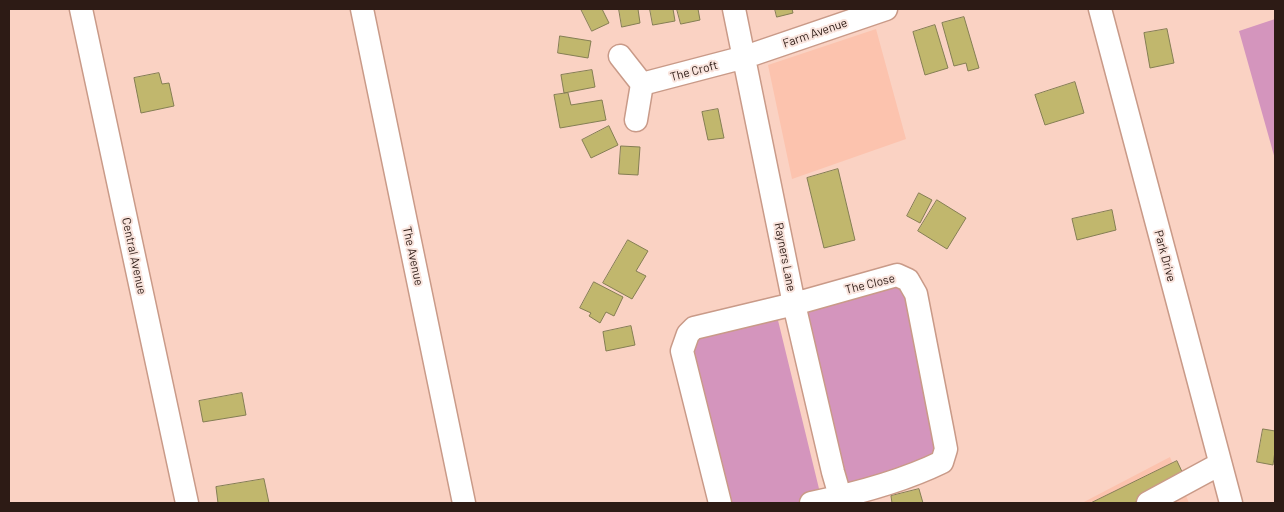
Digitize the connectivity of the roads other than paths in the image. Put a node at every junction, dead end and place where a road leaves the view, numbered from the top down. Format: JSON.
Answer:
{"nodes":[{"id":1,"x":81,"y":9,"type":"edge"},
{"id":2,"x":362,"y":9,"type":"edge"},
{"id":3,"x":734,"y":9,"type":"edge"},
{"id":4,"x":886,"y":9,"type":"edge"},
{"id":5,"x":1100,"y":9,"type":"edge"},
{"id":6,"x":620,"y":56,"type":"dead end"},
{"id":7,"x":745,"y":57,"type":"junction"},
{"id":8,"x":642,"y":84,"type":"junction"},
{"id":9,"x":636,"y":120,"type":"dead end"},
{"id":10,"x":794,"y":304,"type":"junction"},
{"id":11,"x":1220,"y":464,"type":"junction"},
{"id":12,"x":841,"y":501,"type":"edge"},
{"id":13,"x":187,"y":503,"type":"edge"},
{"id":14,"x":464,"y":503,"type":"edge"},
{"id":15,"x":720,"y":503,"type":"edge"},
{"id":16,"x":811,"y":503,"type":"edge"},
{"id":17,"x":1148,"y":503,"type":"edge"},
{"id":18,"x":1231,"y":503,"type":"edge"}],
"edges":[{"from":1,"to":13,"type":"street","name":"Central Avenue"},
{"from":2,"to":14,"type":"street","name":"The Avenue"},
{"from":3,"to":7,"type":"street","name":"Rayners Lane"},
{"from":4,"to":7,"type":"street","name":"Farm Avenue"},
{"from":5,"to":11,"type":"street","name":"Park Drive"},
{"from":6,"to":8,"type":"street"},
{"from":7,"to":8,"type":"street","name":"The Croft"},
{"from":7,"to":10,"type":"street","name":"Rayners Lane"},
{"from":8,"to":9,"type":"street"},
{"from":10,"to":12,"type":"street","name":"Rayners Lane"},
{"from":10,"to":12,"type":"street","name":"The Close"},
{"from":10,"to":15,"type":"street","name":"The Close"},
{"from":11,"to":17,"type":"street"},
{"from":11,"to":18,"type":"street","name":"Park Drive"},
{"from":12,"to":16,"type":"street","name":"The Close"}]}
